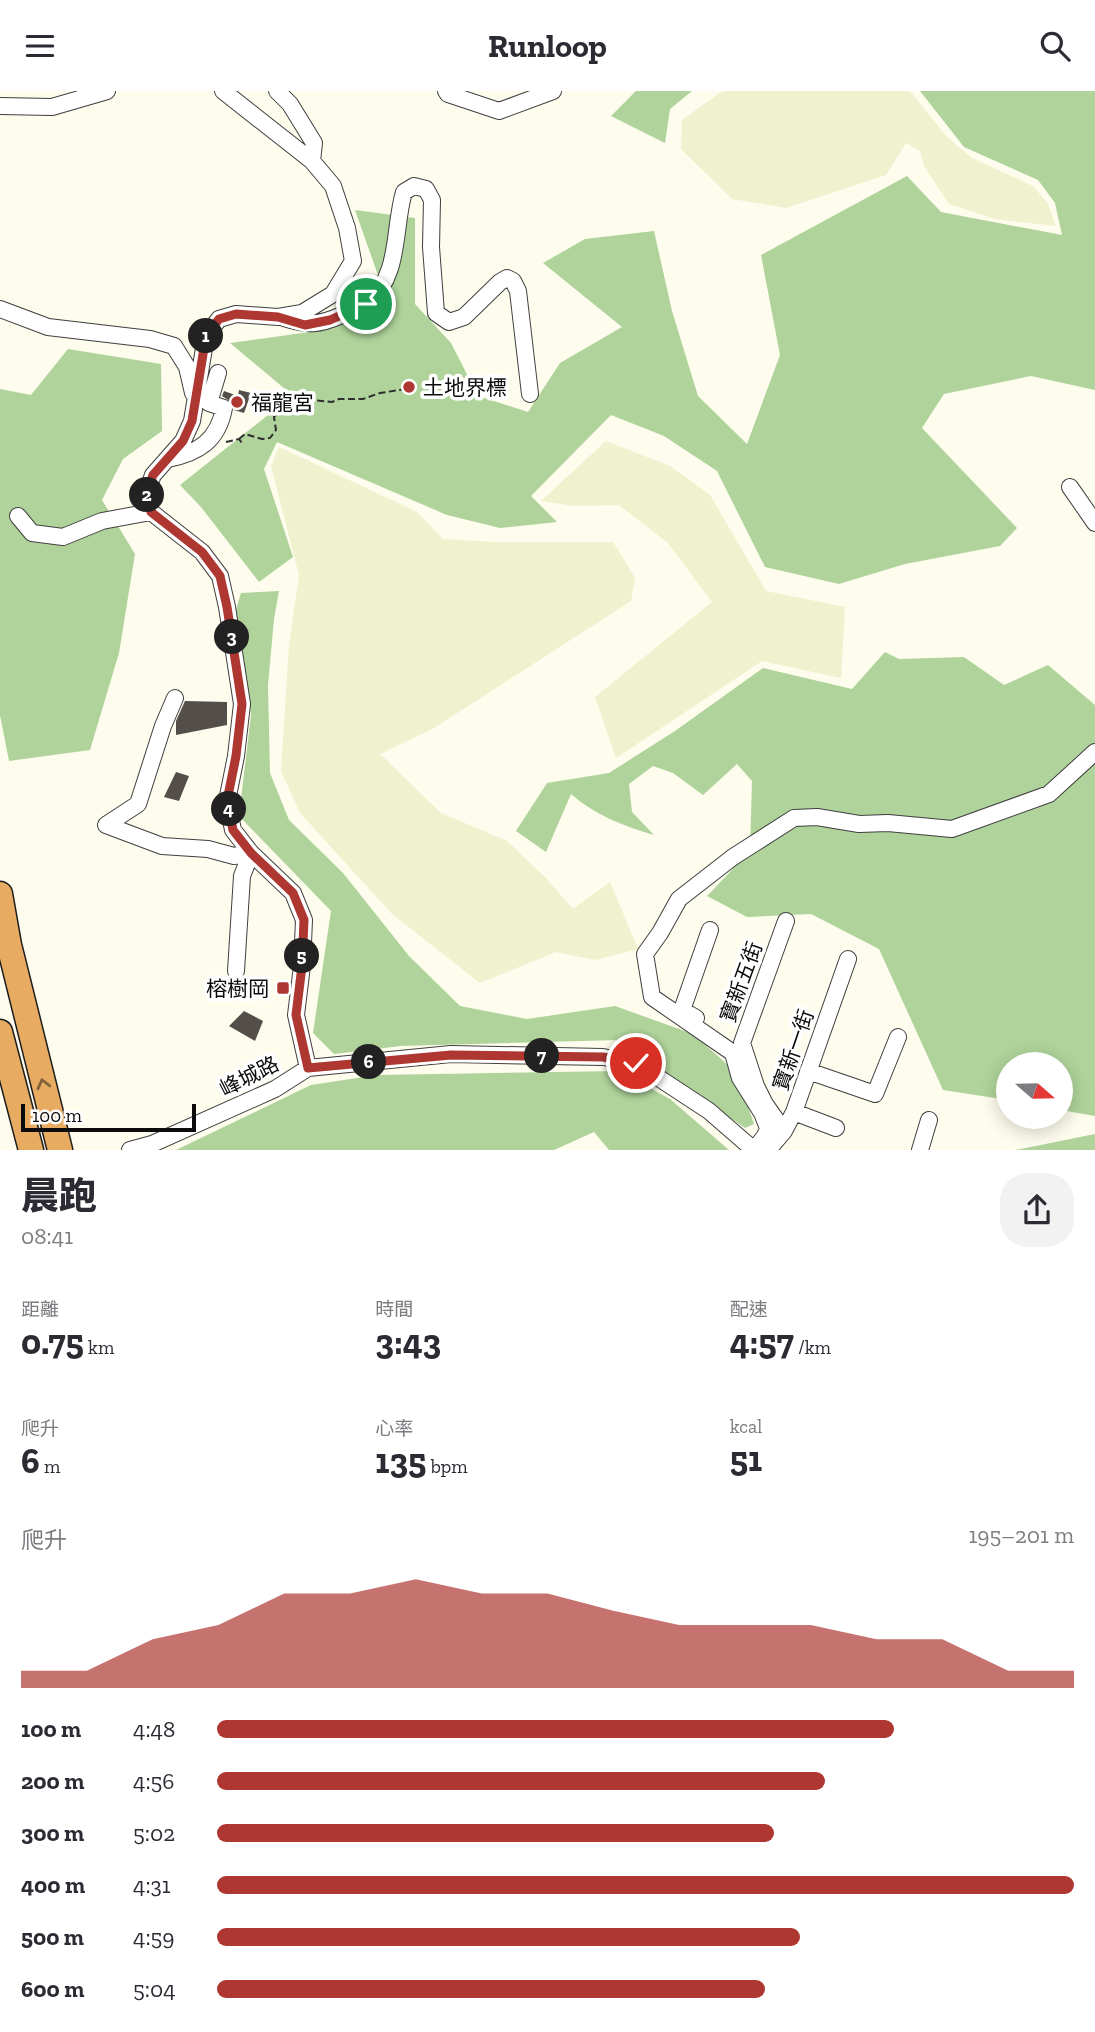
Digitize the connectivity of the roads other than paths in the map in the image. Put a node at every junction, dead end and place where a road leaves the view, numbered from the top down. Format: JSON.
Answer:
{"nodes":[{"id":1,"x":107,"y":91,"type":"edge"},
{"id":2,"x":223,"y":91,"type":"edge"},
{"id":3,"x":277,"y":91,"type":"edge"},
{"id":4,"x":446,"y":91,"type":"edge"},
{"id":5,"x":553,"y":91,"type":"edge"},
{"id":6,"x":0,"y":106,"type":"edge"},
{"id":7,"x":312,"y":162,"type":"junction"},
{"id":8,"x":0,"y":309,"type":"edge"},
{"id":9,"x":278,"y":317,"type":"junction"},
{"id":10,"x":218,"y":373,"type":"dead end"},
{"id":11,"x":530,"y":394,"type":"dead end"},
{"id":12,"x":195,"y":402,"type":"junction"},
{"id":13,"x":168,"y":459,"type":"junction"},
{"id":14,"x":1070,"y":488,"type":"dead end"},
{"id":15,"x":151,"y":512,"type":"junction"},
{"id":16,"x":18,"y":516,"type":"dead end"},
{"id":17,"x":1095,"y":523,"type":"edge"},
{"id":18,"x":176,"y":698,"type":"dead end"},
{"id":19,"x":1095,"y":752,"type":"edge"},
{"id":20,"x":251,"y":853,"type":"junction"},
{"id":21,"x":0,"y":894,"type":"edge"},
{"id":22,"x":786,"y":921,"type":"dead end"},
{"id":23,"x":710,"y":929,"type":"dead end"},
{"id":24,"x":848,"y":960,"type":"dead end"},
{"id":25,"x":236,"y":971,"type":"dead end"},
{"id":26,"x":0,"y":1032,"type":"edge"},
{"id":27,"x":898,"y":1037,"type":"dead end"},
{"id":28,"x":742,"y":1043,"type":"junction"},
{"id":29,"x":308,"y":1068,"type":"junction"},
{"id":30,"x":808,"y":1071,"type":"junction"},
{"id":31,"x":794,"y":1112,"type":"junction"},
{"id":32,"x":929,"y":1120,"type":"dead end"},
{"id":33,"x":836,"y":1128,"type":"dead end"},
{"id":34,"x":784,"y":1131,"type":"junction"},
{"id":35,"x":31,"y":1150,"type":"edge"},
{"id":36,"x":60,"y":1150,"type":"edge"},
{"id":37,"x":130,"y":1150,"type":"edge"},
{"id":38,"x":754,"y":1150,"type":"edge"},
{"id":39,"x":768,"y":1150,"type":"edge"},
{"id":40,"x":920,"y":1150,"type":"edge"}],
"edges":[{"from":1,"to":6,"type":"street"},
{"from":2,"to":7,"type":"street"},
{"from":3,"to":7,"type":"street"},
{"from":4,"to":5,"type":"street"},
{"from":7,"to":9,"type":"street"},
{"from":8,"to":12,"type":"street"},
{"from":9,"to":11,"type":"street"},
{"from":9,"to":12,"type":"street"},
{"from":10,"to":13,"type":"street"},
{"from":12,"to":13,"type":"street"},
{"from":13,"to":15,"type":"street"},
{"from":14,"to":17,"type":"street"},
{"from":15,"to":16,"type":"street"},
{"from":15,"to":20,"type":"street"},
{"from":18,"to":20,"type":"street"},
{"from":19,"to":38,"type":"street"},
{"from":20,"to":25,"type":"street"},
{"from":20,"to":29,"type":"street"},
{"from":36,"to":21,"type":"highway","one_way":true},
{"from":22,"to":28,"type":"street","name":"寶新五街"},
{"from":23,"to":28,"type":"street"},
{"from":24,"to":30,"type":"street","name":"寶新一街"},
{"from":26,"to":35,"type":"highway"},
{"from":27,"to":30,"type":"street"},
{"from":28,"to":34,"type":"street","name":"寶新五街"},
{"from":29,"to":37,"type":"street","name":"峰城路"},
{"from":29,"to":38,"type":"street"},
{"from":30,"to":31,"type":"street","name":"寶新一街"},
{"from":31,"to":33,"type":"street"},
{"from":31,"to":34,"type":"street","name":"寶新一街"},
{"from":32,"to":40,"type":"street"},
{"from":34,"to":39,"type":"street","name":"寶新一街"}]}
